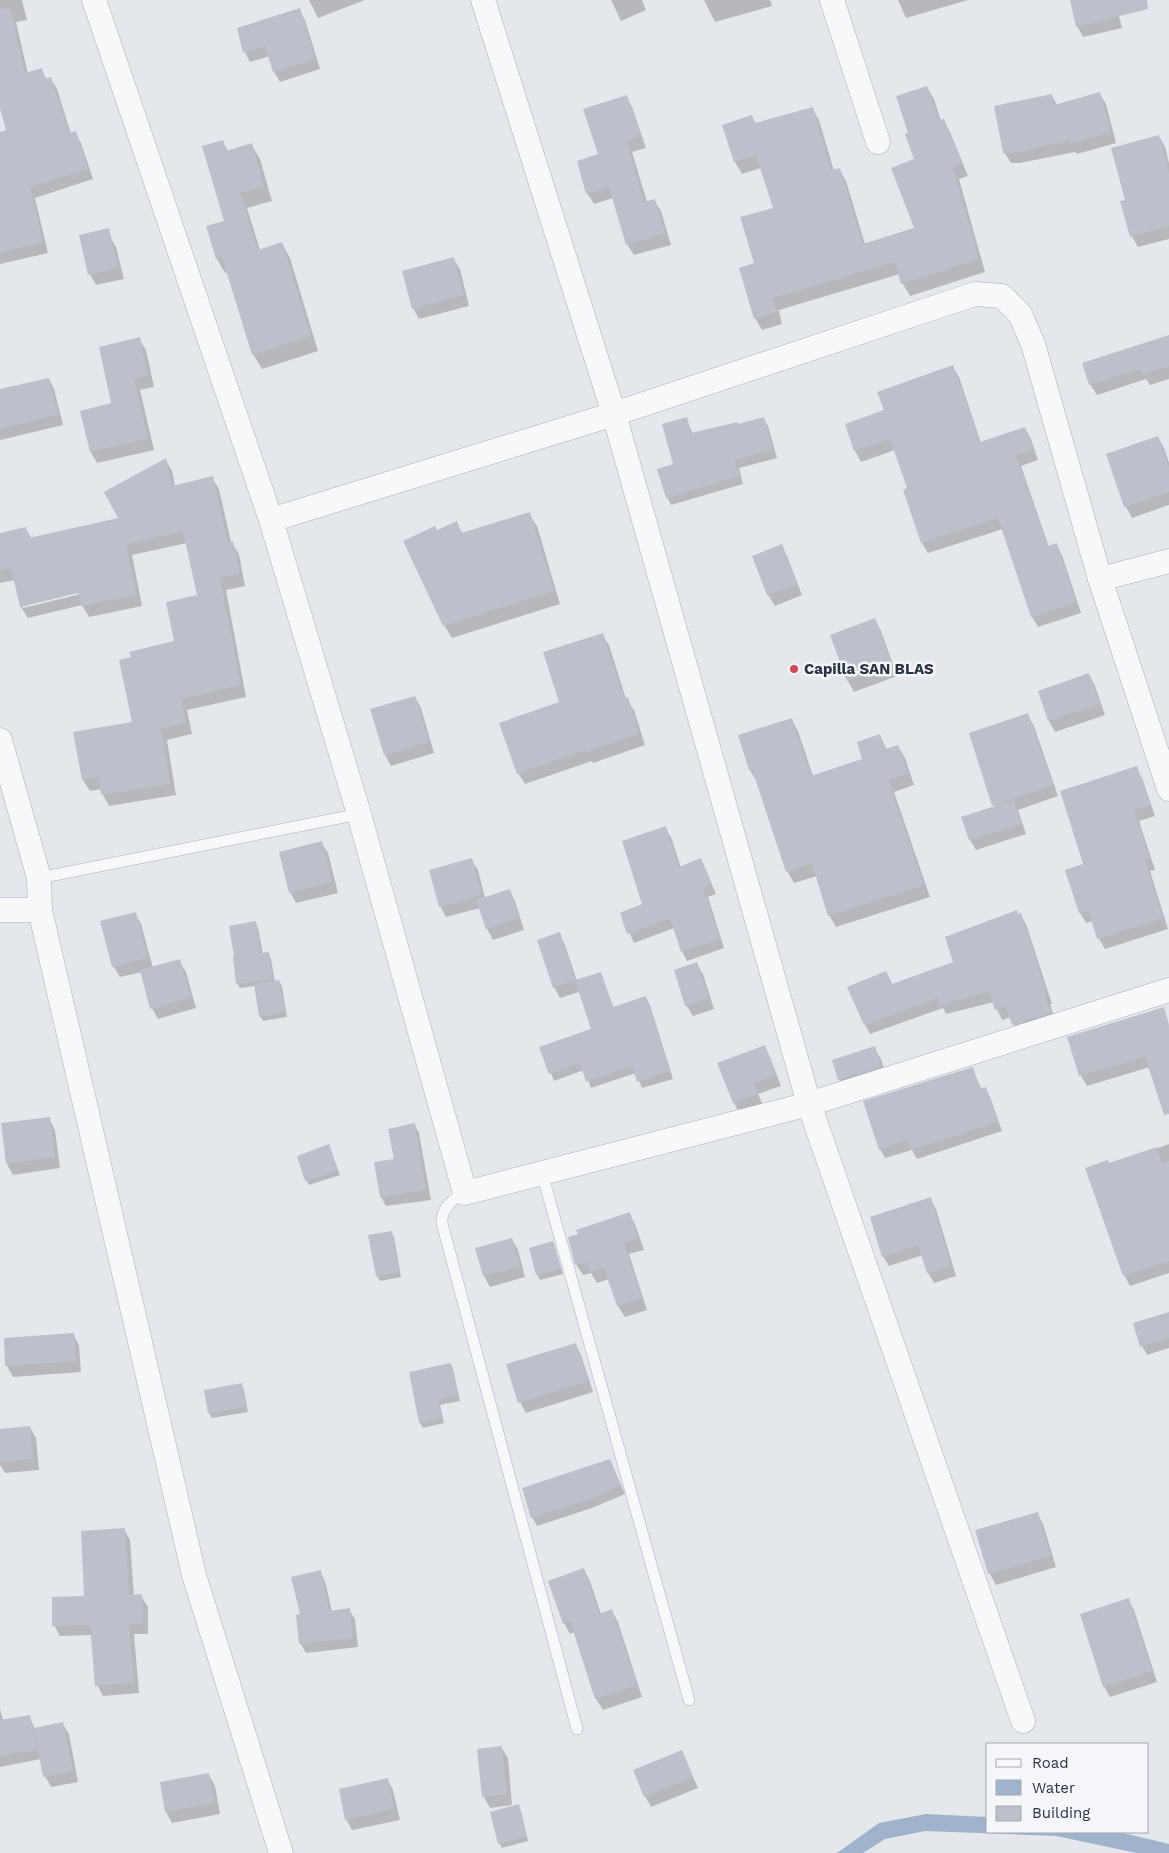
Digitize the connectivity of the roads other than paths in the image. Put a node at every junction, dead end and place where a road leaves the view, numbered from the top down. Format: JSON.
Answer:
{"nodes":[{"id":1,"x":94,"y":0,"type":"edge"},
{"id":2,"x":483,"y":0,"type":"edge"},
{"id":3,"x":832,"y":0,"type":"edge"},
{"id":4,"x":878,"y":142,"type":"dead end"},
{"id":5,"x":614,"y":414,"type":"junction"},
{"id":6,"x":271,"y":520,"type":"junction"},
{"id":7,"x":1169,"y":560,"type":"edge"},
{"id":8,"x":1100,"y":579,"type":"junction"},
{"id":9,"x":0,"y":740,"type":"edge"},
{"id":10,"x":1169,"y":789,"type":"edge"},
{"id":11,"x":359,"y":814,"type":"junction"},
{"id":12,"x":39,"y":878,"type":"junction"},
{"id":13,"x":0,"y":910,"type":"edge"},
{"id":14,"x":40,"y":910,"type":"junction"},
{"id":15,"x":1169,"y":990,"type":"edge"},
{"id":16,"x":809,"y":1104,"type":"junction"},
{"id":17,"x":542,"y":1173,"type":"junction"},
{"id":18,"x":465,"y":1192,"type":"junction"},
{"id":19,"x":689,"y":1700,"type":"dead end"},
{"id":20,"x":1023,"y":1721,"type":"dead end"},
{"id":21,"x":577,"y":1729,"type":"dead end"},
{"id":22,"x":281,"y":1853,"type":"edge"}],
"edges":[{"from":1,"to":6,"type":"street"},
{"from":2,"to":5,"type":"street"},
{"from":3,"to":4,"type":"street"},
{"from":5,"to":6,"type":"street"},
{"from":5,"to":8,"type":"street"},
{"from":5,"to":16,"type":"street"},
{"from":6,"to":11,"type":"street"},
{"from":7,"to":8,"type":"street"},
{"from":8,"to":10,"type":"street"},
{"from":9,"to":12,"type":"street"},
{"from":11,"to":12,"type":"lane"},
{"from":11,"to":18,"type":"street"},
{"from":12,"to":14,"type":"street"},
{"from":13,"to":14,"type":"street"},
{"from":14,"to":22,"type":"street"},
{"from":15,"to":16,"type":"street"},
{"from":16,"to":17,"type":"street"},
{"from":16,"to":20,"type":"street"},
{"from":17,"to":18,"type":"street"},
{"from":17,"to":19,"type":"lane"},
{"from":18,"to":21,"type":"lane"}]}
